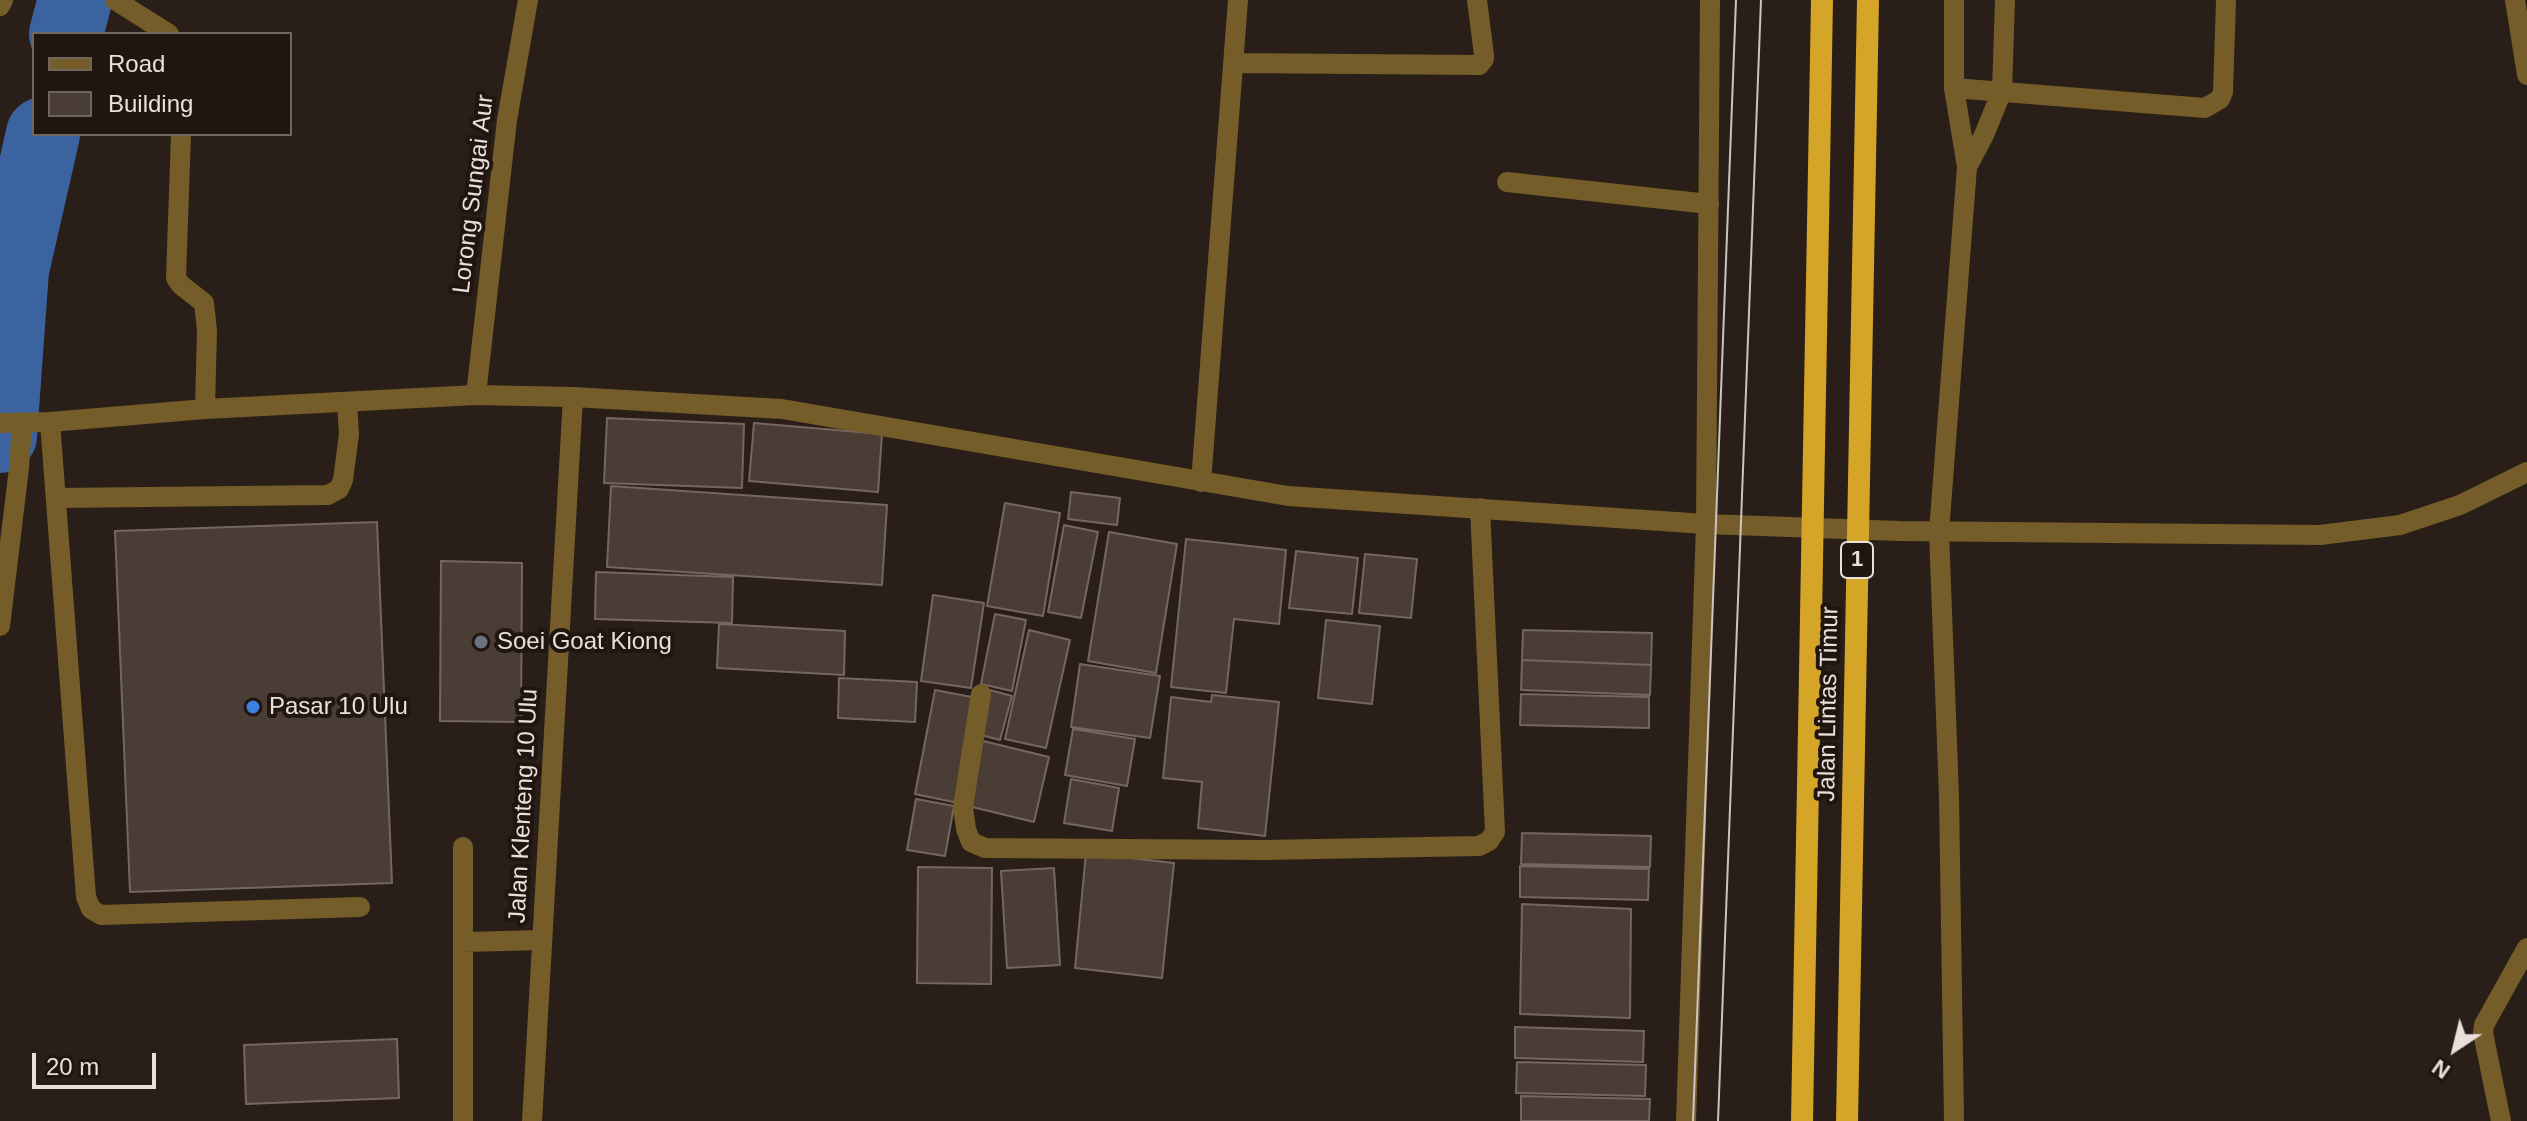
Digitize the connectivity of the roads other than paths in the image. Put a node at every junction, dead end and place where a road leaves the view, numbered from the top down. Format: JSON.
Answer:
{"nodes":[{"id":1,"x":3,"y":0,"type":"edge"},
{"id":2,"x":115,"y":0,"type":"edge"},
{"id":3,"x":528,"y":0,"type":"edge"},
{"id":4,"x":1238,"y":0,"type":"edge"},
{"id":5,"x":1477,"y":0,"type":"edge"},
{"id":6,"x":1710,"y":0,"type":"edge"},
{"id":7,"x":1822,"y":0,"type":"edge"},
{"id":8,"x":1868,"y":0,"type":"edge"},
{"id":9,"x":1954,"y":0,"type":"edge"},
{"id":10,"x":2005,"y":0,"type":"edge"},
{"id":11,"x":2226,"y":0,"type":"edge"},
{"id":12,"x":2515,"y":0,"type":"edge"},
{"id":13,"x":0,"y":6,"type":"edge"},
{"id":14,"x":166,"y":32,"type":"edge"},
{"id":15,"x":1233,"y":63,"type":"junction"},
{"id":16,"x":2527,"y":75,"type":"edge"},
{"id":17,"x":1954,"y":88,"type":"junction"},
{"id":18,"x":2002,"y":91,"type":"junction"},
{"id":19,"x":181,"y":136,"type":"edge"},
{"id":20,"x":1967,"y":167,"type":"junction"},
{"id":21,"x":1507,"y":182,"type":"dead end"},
{"id":22,"x":1709,"y":204,"type":"junction"},
{"id":23,"x":476,"y":395,"type":"junction"},
{"id":24,"x":573,"y":397,"type":"junction"},
{"id":25,"x":347,"y":402,"type":"junction"},
{"id":26,"x":205,"y":409,"type":"junction"},
{"id":27,"x":50,"y":422,"type":"junction"},
{"id":28,"x":10,"y":423,"type":"edge"},
{"id":29,"x":2527,"y":472,"type":"edge"},
{"id":30,"x":1201,"y":482,"type":"junction"},
{"id":31,"x":56,"y":498,"type":"junction"},
{"id":32,"x":1480,"y":508,"type":"junction"},
{"id":33,"x":1706,"y":524,"type":"junction"},
{"id":34,"x":1939,"y":532,"type":"junction"},
{"id":35,"x":0,"y":626,"type":"edge"},
{"id":36,"x":981,"y":694,"type":"dead end"},
{"id":37,"x":463,"y":847,"type":"dead end"},
{"id":38,"x":360,"y":907,"type":"dead end"},
{"id":39,"x":542,"y":940,"type":"junction"},
{"id":40,"x":463,"y":942,"type":"junction"},
{"id":41,"x":2527,"y":948,"type":"edge"},
{"id":42,"x":463,"y":1121,"type":"edge"},
{"id":43,"x":532,"y":1121,"type":"edge"},
{"id":44,"x":1686,"y":1121,"type":"edge"},
{"id":45,"x":1802,"y":1121,"type":"edge"},
{"id":46,"x":1847,"y":1121,"type":"edge"},
{"id":47,"x":1954,"y":1121,"type":"edge"},
{"id":48,"x":2501,"y":1121,"type":"edge"}],
"edges":[{"from":1,"to":13,"type":"street"},
{"from":2,"to":14,"type":"street"},
{"from":3,"to":23,"type":"street","name":"Lorong Sungai Aur"},
{"from":4,"to":15,"type":"street"},
{"from":5,"to":15,"type":"street"},
{"from":6,"to":22,"type":"street"},
{"from":7,"to":45,"type":"highway","name":"Jalan Lintas Timur","number":"1"},
{"from":8,"to":46,"type":"highway","name":"Jalan Lintas Timur","number":"1"},
{"from":9,"to":17,"type":"street"},
{"from":10,"to":18,"type":"street"},
{"from":11,"to":18,"type":"street"},
{"from":12,"to":16,"type":"street"},
{"from":15,"to":30,"type":"street"},
{"from":17,"to":18,"type":"street"},
{"from":17,"to":20,"type":"street"},
{"from":18,"to":20,"type":"street"},
{"from":19,"to":26,"type":"street"},
{"from":20,"to":34,"type":"street"},
{"from":21,"to":22,"type":"street"},
{"from":22,"to":33,"type":"street"},
{"from":23,"to":24,"type":"street"},
{"from":23,"to":25,"type":"street"},
{"from":24,"to":30,"type":"street"},
{"from":24,"to":39,"type":"street","name":"Jalan Klenteng 10 Ulu"},
{"from":25,"to":26,"type":"street"},
{"from":25,"to":31,"type":"street"},
{"from":26,"to":27,"type":"street"},
{"from":27,"to":28,"type":"street"},
{"from":27,"to":31,"type":"street"},
{"from":28,"to":35,"type":"street"},
{"from":29,"to":34,"type":"street"},
{"from":30,"to":32,"type":"street"},
{"from":31,"to":38,"type":"street"},
{"from":32,"to":33,"type":"street"},
{"from":32,"to":36,"type":"street"},
{"from":33,"to":34,"type":"street"},
{"from":33,"to":44,"type":"street"},
{"from":34,"to":47,"type":"street"},
{"from":37,"to":40,"type":"street"},
{"from":39,"to":40,"type":"street"},
{"from":39,"to":43,"type":"street","name":"Jalan Klenteng 10 Ulu"},
{"from":40,"to":42,"type":"street"},
{"from":41,"to":48,"type":"street"}]}
